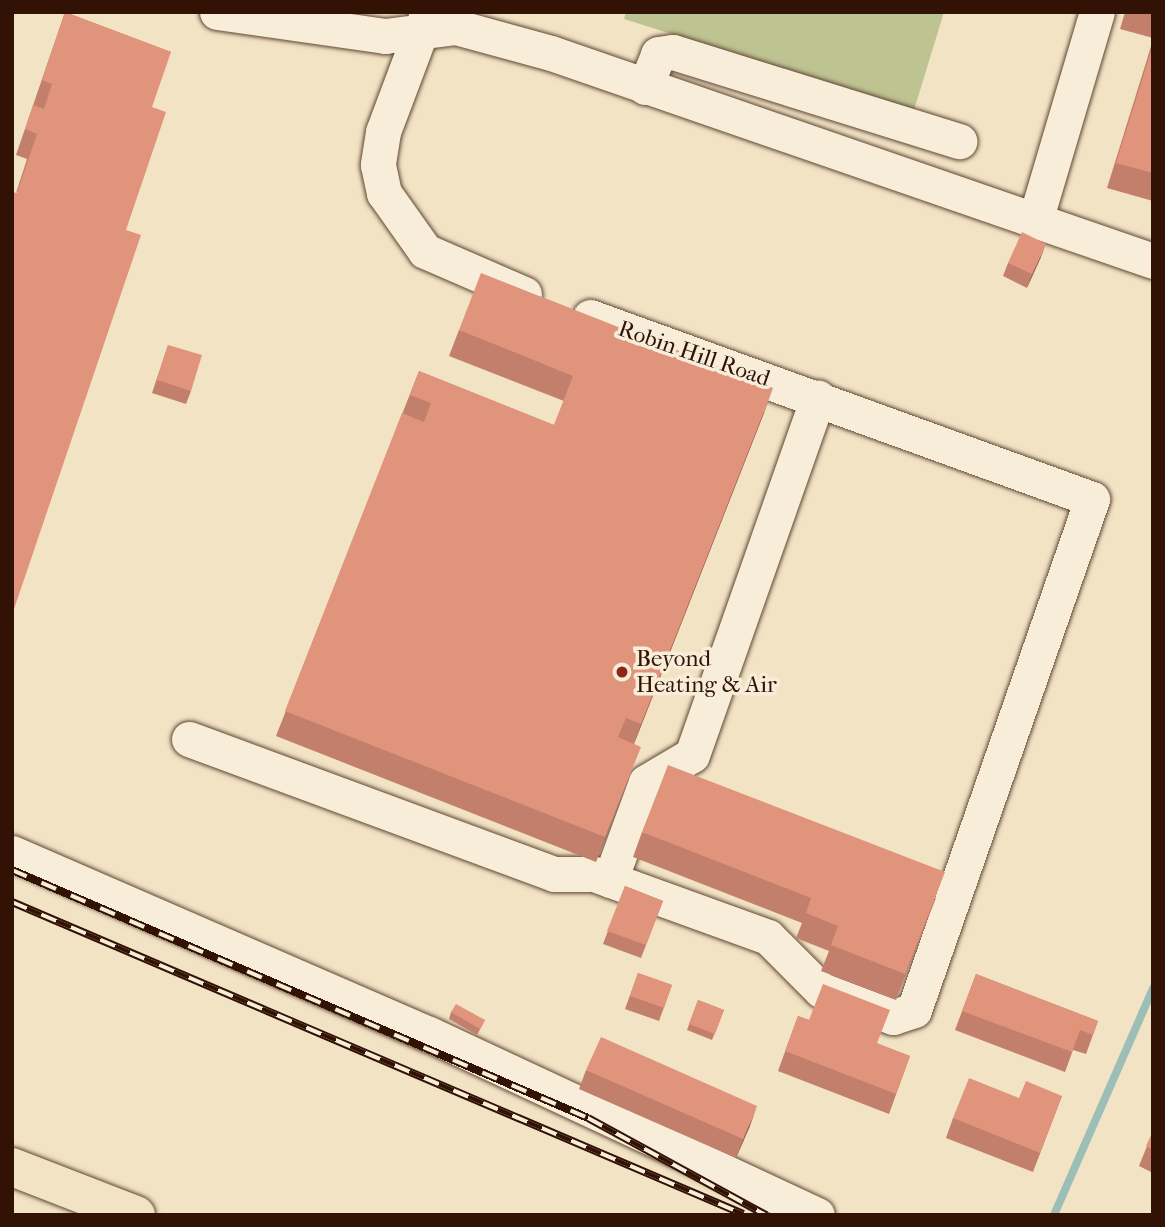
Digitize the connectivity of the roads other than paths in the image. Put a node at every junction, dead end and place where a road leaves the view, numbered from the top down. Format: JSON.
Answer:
{"nodes":[{"id":1,"x":217,"y":12,"type":"edge"},
{"id":2,"x":1097,"y":12,"type":"edge"},
{"id":3,"x":425,"y":21,"type":"edge"},
{"id":4,"x":645,"y":87,"type":"junction"},
{"id":5,"x":958,"y":141,"type":"dead end"},
{"id":6,"x":1035,"y":221,"type":"junction"},
{"id":7,"x":1153,"y":261,"type":"edge"},
{"id":8,"x":818,"y":398,"type":"junction"},
{"id":9,"x":189,"y":739,"type":"dead end"},
{"id":10,"x":12,"y":853,"type":"edge"},
{"id":11,"x":610,"y":880,"type":"junction"},
{"id":12,"x":12,"y":1167,"type":"edge"},
{"id":13,"x":136,"y":1215,"type":"edge"},
{"id":14,"x":817,"y":1215,"type":"edge"}],
"edges":[{"from":1,"to":3,"type":"street"},
{"from":2,"to":6,"type":"street"},
{"from":3,"to":4,"type":"street"},
{"from":3,"to":8,"type":"street","name":"Robin Hill Road"},
{"from":4,"to":5,"type":"street"},
{"from":4,"to":6,"type":"street"},
{"from":6,"to":7,"type":"street"},
{"from":8,"to":11,"type":"street"},
{"from":8,"to":11,"type":"street","name":"Robin Hill Road"},
{"from":9,"to":11,"type":"street"},
{"from":10,"to":14,"type":"street"},
{"from":12,"to":13,"type":"highway"}]}
